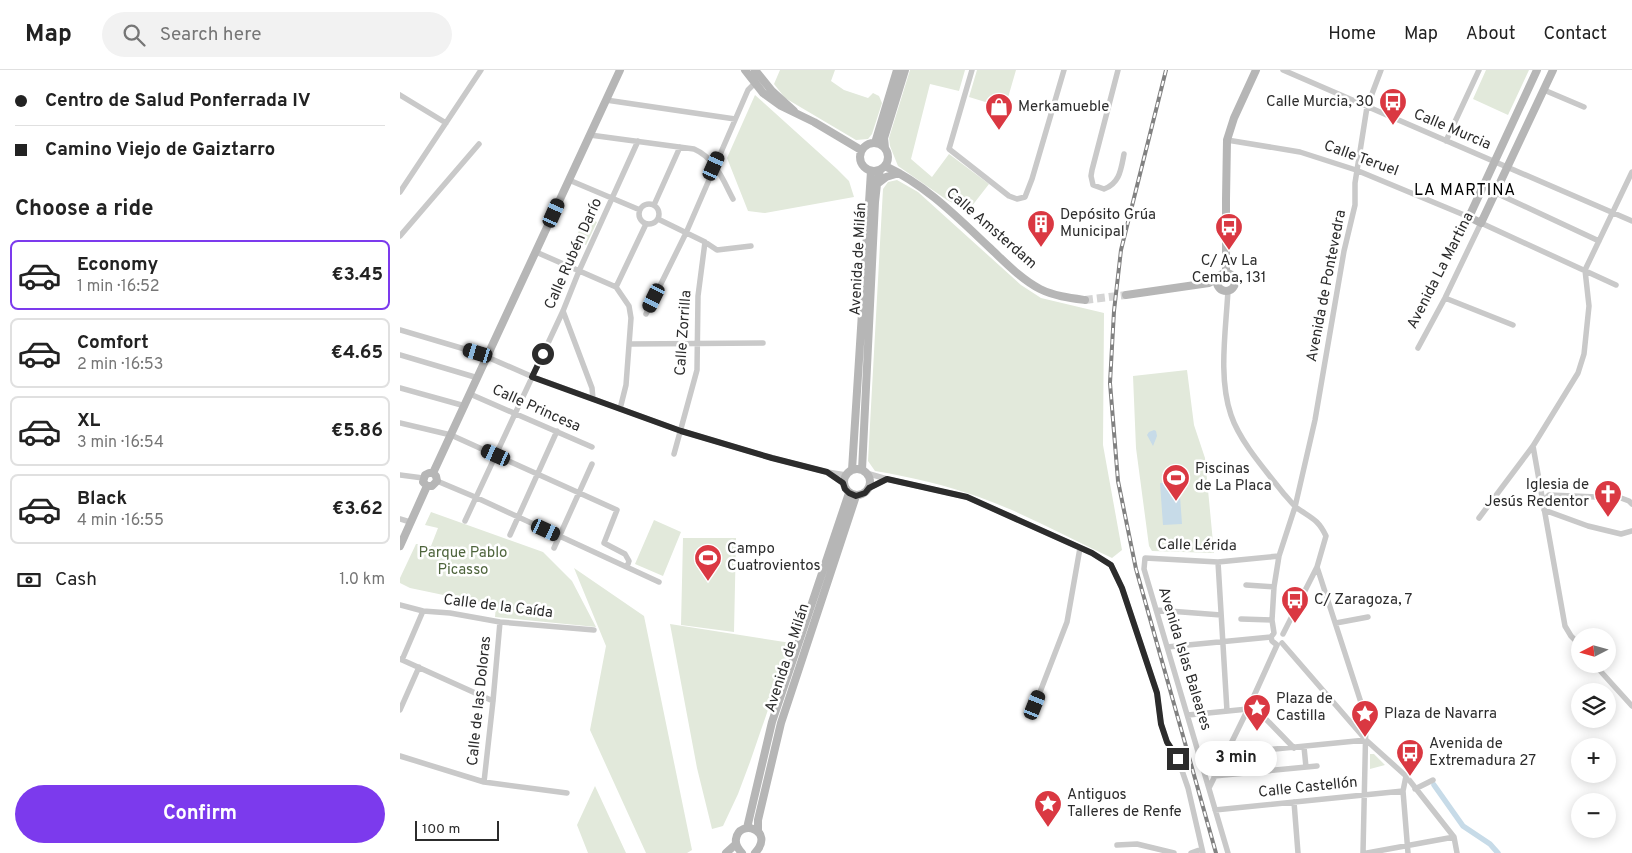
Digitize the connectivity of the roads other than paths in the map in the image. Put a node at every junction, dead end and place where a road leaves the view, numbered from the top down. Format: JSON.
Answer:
{"nodes":[{"id":1,"x":481,"y":70,"type":"edge"},
{"id":2,"x":620,"y":70,"type":"edge"},
{"id":3,"x":744,"y":70,"type":"edge"},
{"id":4,"x":755,"y":70,"type":"edge"},
{"id":5,"x":898,"y":70,"type":"edge"},
{"id":6,"x":905,"y":70,"type":"edge"},
{"id":7,"x":972,"y":70,"type":"edge"},
{"id":8,"x":1064,"y":70,"type":"edge"},
{"id":9,"x":1118,"y":70,"type":"edge"},
{"id":10,"x":1256,"y":70,"type":"edge"},
{"id":11,"x":1283,"y":70,"type":"edge"},
{"id":12,"x":1381,"y":70,"type":"edge"},
{"id":13,"x":1479,"y":70,"type":"edge"},
{"id":14,"x":1537,"y":70,"type":"edge"},
{"id":15,"x":1554,"y":70,"type":"edge"},
{"id":16,"x":755,"y":83,"type":"junction"},
{"id":17,"x":1544,"y":90,"type":"junction"},
{"id":18,"x":400,"y":95,"type":"edge"},
{"id":19,"x":606,"y":100,"type":"junction"},
{"id":20,"x":1367,"y":107,"type":"junction"},
{"id":21,"x":1584,"y":107,"type":"dead end"},
{"id":22,"x":798,"y":114,"type":"junction"},
{"id":23,"x":735,"y":119,"type":"junction"},
{"id":24,"x":446,"y":123,"type":"junction"},
{"id":25,"x":590,"y":135,"type":"junction"},
{"id":26,"x":1227,"y":140,"type":"junction"},
{"id":27,"x":1446,"y":141,"type":"junction"},
{"id":28,"x":638,"y":142,"type":"junction"},
{"id":29,"x":875,"y":143,"type":"junction"},
{"id":30,"x":479,"y":144,"type":"dead end"},
{"id":31,"x":680,"y":147,"type":"junction"},
{"id":32,"x":885,"y":148,"type":"junction"},
{"id":33,"x":861,"y":150,"type":"junction"},
{"id":34,"x":1124,"y":154,"type":"dead end"},
{"id":35,"x":1495,"y":162,"type":"junction"},
{"id":36,"x":714,"y":166,"type":"junction"},
{"id":37,"x":1508,"y":167,"type":"junction"},
{"id":38,"x":883,"y":168,"type":"junction"},
{"id":39,"x":1356,"y":170,"type":"junction"},
{"id":40,"x":871,"y":171,"type":"junction"},
{"id":41,"x":1632,"y":172,"type":"edge"},
{"id":42,"x":899,"y":173,"type":"junction"},
{"id":43,"x":569,"y":180,"type":"junction"},
{"id":44,"x":877,"y":184,"type":"junction"},
{"id":45,"x":400,"y":192,"type":"edge"},
{"id":46,"x":1496,"y":193,"type":"junction"},
{"id":47,"x":612,"y":198,"type":"junction"},
{"id":48,"x":733,"y":199,"type":"dead end"},
{"id":49,"x":654,"y":205,"type":"junction"},
{"id":50,"x":640,"y":210,"type":"junction"},
{"id":51,"x":1612,"y":213,"type":"junction"},
{"id":52,"x":1469,"y":217,"type":"junction"},
{"id":53,"x":658,"y":220,"type":"junction"},
{"id":54,"x":1632,"y":221,"type":"edge"},
{"id":55,"x":1481,"y":223,"type":"junction"},
{"id":56,"x":646,"y":224,"type":"junction"},
{"id":57,"x":686,"y":233,"type":"junction"},
{"id":58,"x":400,"y":236,"type":"edge"},
{"id":59,"x":1599,"y":241,"type":"junction"},
{"id":60,"x":705,"y":242,"type":"junction"},
{"id":61,"x":751,"y":246,"type":"dead end"},
{"id":62,"x":536,"y":252,"type":"junction"},
{"id":63,"x":1585,"y":270,"type":"junction"},
{"id":64,"x":579,"y":271,"type":"junction"},
{"id":65,"x":1226,"y":273,"type":"junction"},
{"id":66,"x":1218,"y":278,"type":"junction"},
{"id":67,"x":1209,"y":283,"type":"junction"},
{"id":68,"x":1616,"y":285,"type":"dead end"},
{"id":69,"x":616,"y":287,"type":"junction"},
{"id":70,"x":1219,"y":287,"type":"junction"},
{"id":71,"x":1228,"y":290,"type":"junction"},
{"id":72,"x":1126,"y":295,"type":"tunnel mouth"},
{"id":73,"x":1444,"y":298,"type":"junction"},
{"id":74,"x":1085,"y":300,"type":"tunnel mouth"},
{"id":75,"x":563,"y":311,"type":"junction"},
{"id":76,"x":646,"y":314,"type":"dead end"},
{"id":77,"x":1514,"y":325,"type":"dead end"},
{"id":78,"x":400,"y":330,"type":"edge"},
{"id":79,"x":698,"y":343,"type":"junction"},
{"id":80,"x":763,"y":343,"type":"dead end"},
{"id":81,"x":630,"y":344,"type":"junction"},
{"id":82,"x":1418,"y":348,"type":"dead end"},
{"id":83,"x":400,"y":354,"type":"edge"},
{"id":84,"x":487,"y":358,"type":"junction"},
{"id":85,"x":532,"y":377,"type":"junction"},
{"id":86,"x":478,"y":378,"type":"junction"},
{"id":87,"x":400,"y":388,"type":"edge"},
{"id":88,"x":470,"y":394,"type":"junction"},
{"id":89,"x":592,"y":399,"type":"junction"},
{"id":90,"x":465,"y":406,"type":"junction"},
{"id":91,"x":620,"y":409,"type":"junction"},
{"id":92,"x":515,"y":413,"type":"junction"},
{"id":93,"x":400,"y":423,"type":"edge"},
{"id":94,"x":557,"y":431,"type":"junction"},
{"id":95,"x":681,"y":431,"type":"junction"},
{"id":96,"x":451,"y":435,"type":"junction"},
{"id":97,"x":1533,"y":446,"type":"junction"},
{"id":98,"x":592,"y":447,"type":"dead end"},
{"id":99,"x":674,"y":454,"type":"dead end"},
{"id":100,"x":496,"y":455,"type":"junction"},
{"id":101,"x":592,"y":464,"type":"dead end"},
{"id":102,"x":827,"y":472,"type":"junction"},
{"id":103,"x":849,"y":472,"type":"junction"},
{"id":104,"x":864,"y":472,"type":"junction"},
{"id":105,"x":434,"y":473,"type":"junction"},
{"id":106,"x":538,"y":474,"type":"junction"},
{"id":107,"x":400,"y":475,"type":"edge"},
{"id":108,"x":423,"y":478,"type":"junction"},
{"id":109,"x":887,"y":479,"type":"junction"},
{"id":110,"x":437,"y":482,"type":"junction"},
{"id":111,"x":843,"y":483,"type":"junction"},
{"id":112,"x":427,"y":486,"type":"junction"},
{"id":113,"x":869,"y":488,"type":"junction"},
{"id":114,"x":578,"y":493,"type":"junction"},
{"id":115,"x":852,"y":494,"type":"junction"},
{"id":116,"x":475,"y":497,"type":"junction"},
{"id":117,"x":1543,"y":501,"type":"junction"},
{"id":118,"x":1632,"y":504,"type":"edge"},
{"id":119,"x":1295,"y":507,"type":"junction"},
{"id":120,"x":1544,"y":510,"type":"junction"},
{"id":121,"x":518,"y":517,"type":"junction"},
{"id":122,"x":1479,"y":518,"type":"dead end"},
{"id":123,"x":400,"y":519,"type":"edge"},
{"id":124,"x":465,"y":521,"type":"dead end"},
{"id":125,"x":410,"y":522,"type":"junction"},
{"id":126,"x":1632,"y":531,"type":"edge"},
{"id":127,"x":510,"y":535,"type":"dead end"},
{"id":128,"x":559,"y":536,"type":"junction"},
{"id":129,"x":400,"y":546,"type":"edge"},
{"id":130,"x":554,"y":548,"type":"dead end"},
{"id":131,"x":1080,"y":548,"type":"junction"},
{"id":132,"x":1279,"y":556,"type":"junction"},
{"id":133,"x":1145,"y":558,"type":"joint"},
{"id":134,"x":1218,"y":562,"type":"junction"},
{"id":135,"x":627,"y":567,"type":"junction"},
{"id":136,"x":1317,"y":567,"type":"junction"},
{"id":137,"x":659,"y":582,"type":"dead end"},
{"id":138,"x":1246,"y":584,"type":"dead end"},
{"id":139,"x":1274,"y":587,"type":"junction"},
{"id":140,"x":400,"y":605,"type":"edge"},
{"id":141,"x":1156,"y":610,"type":"junction"},
{"id":142,"x":423,"y":611,"type":"junction"},
{"id":143,"x":1221,"y":615,"type":"junction"},
{"id":144,"x":1368,"y":617,"type":"dead end"},
{"id":145,"x":1241,"y":619,"type":"dead end"},
{"id":146,"x":1272,"y":620,"type":"junction"},
{"id":147,"x":500,"y":622,"type":"junction"},
{"id":148,"x":1336,"y":623,"type":"junction"},
{"id":149,"x":594,"y":630,"type":"dead end"},
{"id":150,"x":1283,"y":634,"type":"junction"},
{"id":151,"x":1571,"y":634,"type":"edge"},
{"id":152,"x":1272,"y":635,"type":"junction"},
{"id":153,"x":1223,"y":642,"type":"junction"},
{"id":154,"x":1280,"y":644,"type":"junction"},
{"id":155,"x":1167,"y":647,"type":"junction"},
{"id":156,"x":401,"y":659,"type":"edge"},
{"id":157,"x":418,"y":667,"type":"junction"},
{"id":158,"x":1602,"y":673,"type":"edge"},
{"id":159,"x":493,"y":701,"type":"junction"},
{"id":160,"x":1035,"y":705,"type":"dead end"},
{"id":161,"x":1632,"y":706,"type":"edge"},
{"id":162,"x":1248,"y":709,"type":"junction"},
{"id":163,"x":400,"y":710,"type":"edge"},
{"id":164,"x":1227,"y":711,"type":"junction"},
{"id":165,"x":1188,"y":715,"type":"junction"},
{"id":166,"x":1366,"y":740,"type":"junction"},
{"id":167,"x":1304,"y":747,"type":"junction"},
{"id":168,"x":1294,"y":748,"type":"junction"},
{"id":169,"x":1226,"y":754,"type":"junction"},
{"id":170,"x":400,"y":756,"type":"edge"},
{"id":171,"x":1317,"y":766,"type":"dead end"},
{"id":172,"x":1306,"y":767,"type":"junction"},
{"id":173,"x":1214,"y":776,"type":"junction"},
{"id":174,"x":1406,"y":776,"type":"junction"},
{"id":175,"x":1433,"y":780,"type":"dead end"},
{"id":176,"x":484,"y":782,"type":"junction"},
{"id":177,"x":1208,"y":788,"type":"junction"},
{"id":178,"x":1415,"y":788,"type":"junction"},
{"id":179,"x":1403,"y":791,"type":"junction"},
{"id":180,"x":567,"y":793,"type":"dead end"},
{"id":181,"x":1363,"y":795,"type":"junction"},
{"id":182,"x":1294,"y":802,"type":"junction"},
{"id":183,"x":1215,"y":810,"type":"junction"},
{"id":184,"x":747,"y":828,"type":"junction"},
{"id":185,"x":758,"y":832,"type":"junction"},
{"id":186,"x":1454,"y":837,"type":"junction"},
{"id":187,"x":1116,"y":845,"type":"dead end"},
{"id":188,"x":1408,"y":845,"type":"junction"},
{"id":189,"x":738,"y":850,"type":"edge"},
{"id":190,"x":1203,"y":851,"type":"edge"},
{"id":191,"x":726,"y":853,"type":"edge"},
{"id":192,"x":755,"y":853,"type":"edge"},
{"id":193,"x":1174,"y":853,"type":"edge"},
{"id":194,"x":1191,"y":853,"type":"edge"},
{"id":195,"x":1228,"y":853,"type":"edge"},
{"id":196,"x":1298,"y":853,"type":"edge"},
{"id":197,"x":1363,"y":853,"type":"edge"},
{"id":198,"x":1367,"y":853,"type":"edge"},
{"id":199,"x":1408,"y":853,"type":"edge"},
{"id":200,"x":1457,"y":853,"type":"edge"}],
"edges":[{"from":1,"to":24,"type":"street"},
{"from":2,"to":19,"type":"street"},
{"from":3,"to":16,"type":"street"},
{"from":4,"to":22,"type":"street"},
{"from":5,"to":29,"type":"street"},
{"from":6,"to":32,"type":"street"},
{"from":7,"to":8,"type":"street"},
{"from":9,"to":34,"type":"street"},
{"from":10,"to":26,"type":"street"},
{"from":11,"to":20,"type":"street","name":"Calle Murcia"},
{"from":12,"to":20,"type":"street","name":"Avenida de Pontevedra"},
{"from":13,"to":27,"type":"street"},
{"from":14,"to":35,"type":"street","name":"Avenida La Martina"},
{"from":15,"to":17,"type":"street","name":"Avenida La Martina"},
{"from":16,"to":22,"type":"street"},
{"from":16,"to":23,"type":"street"},
{"from":17,"to":21,"type":"street"},
{"from":17,"to":37,"type":"street","name":"Avenida La Martina"},
{"from":18,"to":24,"type":"street"},
{"from":19,"to":23,"type":"street"},
{"from":19,"to":25,"type":"street"},
{"from":20,"to":27,"type":"street","name":"Calle Murcia"},
{"from":20,"to":39,"type":"street","name":"Avenida de Pontevedra"},
{"from":22,"to":33,"type":"street"},
{"from":23,"to":36,"type":"street"},
{"from":24,"to":45,"type":"street"},
{"from":25,"to":28,"type":"street"},
{"from":25,"to":43,"type":"street"},
{"from":26,"to":39,"type":"street","name":"Calle Teruel"},
{"from":26,"to":65,"type":"street"},
{"from":27,"to":35,"type":"street","name":"Calle Murcia"},
{"from":28,"to":31,"type":"street"},
{"from":28,"to":47,"type":"street","name":"Calle Rubén Darío"},
{"from":29,"to":32,"type":"street"},
{"from":29,"to":33,"type":"street"},
{"from":30,"to":58,"type":"street"},
{"from":31,"to":36,"type":"street"},
{"from":31,"to":49,"type":"street"},
{"from":32,"to":38,"type":"street"},
{"from":33,"to":40,"type":"street"},
{"from":35,"to":37,"type":"street","name":"Calle Murcia"},
{"from":35,"to":52,"type":"street","name":"Avenida La Martina"},
{"from":36,"to":48,"type":"street"},
{"from":36,"to":57,"type":"street"},
{"from":37,"to":46,"type":"street","name":"Avenida La Martina"},
{"from":37,"to":51,"type":"street","name":"Calle Murcia"},
{"from":38,"to":40,"type":"street"},
{"from":38,"to":42,"type":"street","name":"Calle Amsterdam"},
{"from":38,"to":44,"type":"street","name":"Avenida de Milán"},
{"from":39,"to":52,"type":"street","name":"Calle Teruel"},
{"from":39,"to":119,"type":"street","name":"Avenida de Pontevedra"},
{"from":40,"to":103,"type":"street","name":"Avenida de Milán"},
{"from":41,"to":51,"type":"street"},
{"from":42,"to":44,"type":"street"},
{"from":42,"to":74,"type":"street","name":"Calle Amsterdam"},
{"from":43,"to":47,"type":"street"},
{"from":43,"to":62,"type":"street"},
{"from":44,"to":104,"type":"street","name":"Avenida de Milán"},
{"from":46,"to":55,"type":"street","name":"Avenida La Martina"},
{"from":46,"to":59,"type":"street"},
{"from":47,"to":50,"type":"street"},
{"from":47,"to":64,"type":"street","name":"Calle Rubén Darío"},
{"from":49,"to":50,"type":"street"},
{"from":49,"to":53,"type":"street"},
{"from":50,"to":56,"type":"street"},
{"from":51,"to":54,"type":"street","name":"Calle Murcia"},
{"from":51,"to":59,"type":"street"},
{"from":52,"to":55,"type":"street","name":"Calle Teruel"},
{"from":53,"to":56,"type":"street"},
{"from":53,"to":57,"type":"street"},
{"from":55,"to":63,"type":"street","name":"Calle Teruel"},
{"from":55,"to":73,"type":"street","name":"Avenida La Martina"},
{"from":56,"to":69,"type":"street"},
{"from":57,"to":60,"type":"street"},
{"from":57,"to":76,"type":"street"},
{"from":59,"to":63,"type":"street"},
{"from":60,"to":61,"type":"street"},
{"from":60,"to":79,"type":"street","name":"Calle Zorrilla"},
{"from":62,"to":64,"type":"street"},
{"from":62,"to":84,"type":"street"},
{"from":63,"to":68,"type":"street","name":"Calle Teruel"},
{"from":63,"to":97,"type":"street"},
{"from":64,"to":69,"type":"street"},
{"from":64,"to":75,"type":"street","name":"Calle Rubén Darío"},
{"from":65,"to":66,"type":"street"},
{"from":65,"to":71,"type":"street"},
{"from":66,"to":67,"type":"street"},
{"from":66,"to":70,"type":"street"},
{"from":67,"to":70,"type":"street"},
{"from":67,"to":72,"type":"street"},
{"from":69,"to":81,"type":"street"},
{"from":70,"to":71,"type":"street"},
{"from":71,"to":119,"type":"street"},
{"from":73,"to":77,"type":"street"},
{"from":73,"to":82,"type":"street","name":"Avenida La Martina"},
{"from":75,"to":85,"type":"street","name":"Calle Rubén Darío"},
{"from":75,"to":89,"type":"street"},
{"from":78,"to":84,"type":"street"},
{"from":79,"to":80,"type":"street"},
{"from":79,"to":81,"type":"street"},
{"from":79,"to":95,"type":"street","name":"Calle Zorrilla"},
{"from":81,"to":91,"type":"street"},
{"from":83,"to":86,"type":"street"},
{"from":84,"to":85,"type":"street"},
{"from":84,"to":86,"type":"street"},
{"from":85,"to":89,"type":"street"},
{"from":85,"to":92,"type":"street","name":"Calle Rubén Darío"},
{"from":86,"to":88,"type":"street"},
{"from":87,"to":90,"type":"street"},
{"from":88,"to":90,"type":"street"},
{"from":88,"to":92,"type":"street","name":"Calle Princesa"},
{"from":89,"to":91,"type":"street"},
{"from":90,"to":96,"type":"street"},
{"from":91,"to":95,"type":"street"},
{"from":92,"to":94,"type":"street","name":"Calle Princesa"},
{"from":92,"to":100,"type":"street","name":"Calle Rubén Darío"},
{"from":93,"to":96,"type":"street"},
{"from":94,"to":98,"type":"street","name":"Calle Princesa"},
{"from":94,"to":106,"type":"street"},
{"from":95,"to":99,"type":"street","name":"Calle Zorrilla"},
{"from":95,"to":102,"type":"street"},
{"from":96,"to":100,"type":"street"},
{"from":96,"to":105,"type":"street"},
{"from":97,"to":117,"type":"street"},
{"from":97,"to":122,"type":"street"},
{"from":100,"to":106,"type":"street"},
{"from":100,"to":116,"type":"street","name":"Calle Rubén Darío"},
{"from":101,"to":114,"type":"street"},
{"from":102,"to":103,"type":"street"},
{"from":102,"to":111,"type":"street"},
{"from":103,"to":104,"type":"street"},
{"from":103,"to":111,"type":"street"},
{"from":104,"to":109,"type":"street"},
{"from":104,"to":113,"type":"street"},
{"from":105,"to":108,"type":"street"},
{"from":105,"to":110,"type":"street"},
{"from":106,"to":114,"type":"street"},
{"from":106,"to":121,"type":"street"},
{"from":107,"to":108,"type":"street"},
{"from":108,"to":112,"type":"street"},
{"from":109,"to":113,"type":"street"},
{"from":109,"to":131,"type":"street"},
{"from":110,"to":112,"type":"street"},
{"from":110,"to":116,"type":"street"},
{"from":111,"to":115,"type":"street"},
{"from":112,"to":125,"type":"street"},
{"from":113,"to":115,"type":"street"},
{"from":114,"to":128,"type":"street"},
{"from":114,"to":135,"type":"street"},
{"from":115,"to":184,"type":"street","name":"Avenida de Milán"},
{"from":115,"to":185,"type":"street","name":"Avenida de Milán"},
{"from":116,"to":121,"type":"street"},
{"from":116,"to":124,"type":"street","name":"Calle Rubén Darío"},
{"from":117,"to":118,"type":"street"},
{"from":117,"to":120,"type":"street"},
{"from":119,"to":132,"type":"street","name":"Avenida de Pontevedra"},
{"from":119,"to":136,"type":"street"},
{"from":120,"to":126,"type":"street"},
{"from":120,"to":151,"type":"street"},
{"from":121,"to":127,"type":"street"},
{"from":121,"to":128,"type":"street"},
{"from":123,"to":125,"type":"street"},
{"from":125,"to":129,"type":"street"},
{"from":128,"to":130,"type":"street"},
{"from":128,"to":135,"type":"street"},
{"from":131,"to":160,"type":"street"},
{"from":131,"to":190,"type":"street"},
{"from":132,"to":134,"type":"street","name":"Calle Lérida"},
{"from":132,"to":139,"type":"street","name":"Avenida de Pontevedra"},
{"from":133,"to":134,"type":"street","name":"Calle Lérida"},
{"from":133,"to":141,"type":"street","name":"Avenida Islas Baleares"},
{"from":134,"to":143,"type":"street"},
{"from":135,"to":137,"type":"street"},
{"from":136,"to":148,"type":"street"},
{"from":136,"to":150,"type":"street"},
{"from":138,"to":139,"type":"street"},
{"from":139,"to":146,"type":"street","name":"Avenida de Pontevedra"},
{"from":140,"to":142,"type":"street","name":"Calle de la Caída"},
{"from":141,"to":143,"type":"street"},
{"from":141,"to":155,"type":"street","name":"Avenida Islas Baleares"},
{"from":142,"to":147,"type":"street","name":"Calle de la Caída"},
{"from":142,"to":156,"type":"street"},
{"from":143,"to":153,"type":"street"},
{"from":144,"to":148,"type":"street"},
{"from":145,"to":146,"type":"street"},
{"from":146,"to":152,"type":"street","name":"Avenida de Pontevedra"},
{"from":147,"to":149,"type":"street","name":"Calle de la Caída"},
{"from":147,"to":159,"type":"street","name":"Calle de las Doloras"},
{"from":148,"to":166,"type":"street"},
{"from":150,"to":152,"type":"street"},
{"from":150,"to":154,"type":"street"},
{"from":152,"to":153,"type":"street"},
{"from":152,"to":154,"type":"street"},
{"from":153,"to":155,"type":"street"},
{"from":153,"to":164,"type":"street"},
{"from":154,"to":162,"type":"street"},
{"from":154,"to":166,"type":"street"},
{"from":155,"to":165,"type":"street","name":"Avenida Islas Baleares"},
{"from":156,"to":157,"type":"street"},
{"from":157,"to":159,"type":"street"},
{"from":157,"to":163,"type":"street"},
{"from":158,"to":161,"type":"street"},
{"from":159,"to":176,"type":"street","name":"Calle de las Doloras"},
{"from":162,"to":164,"type":"street"},
{"from":162,"to":168,"type":"street"},
{"from":162,"to":169,"type":"street"},
{"from":164,"to":165,"type":"street"},
{"from":165,"to":177,"type":"street","name":"Avenida Islas Baleares"},
{"from":166,"to":167,"type":"street"},
{"from":166,"to":174,"type":"street"},
{"from":166,"to":181,"type":"street"},
{"from":167,"to":168,"type":"street"},
{"from":167,"to":172,"type":"street"},
{"from":168,"to":169,"type":"street"},
{"from":169,"to":173,"type":"street"},
{"from":170,"to":176,"type":"street"},
{"from":171,"to":172,"type":"street"},
{"from":172,"to":173,"type":"street"},
{"from":173,"to":177,"type":"street"},
{"from":174,"to":178,"type":"street"},
{"from":174,"to":179,"type":"street"},
{"from":175,"to":178,"type":"street"},
{"from":176,"to":180,"type":"street"},
{"from":177,"to":183,"type":"street","name":"Avenida Islas Baleares"},
{"from":178,"to":186,"type":"street"},
{"from":179,"to":181,"type":"street","name":"Calle Castellón"},
{"from":179,"to":188,"type":"street"},
{"from":181,"to":182,"type":"street","name":"Calle Castellón"},
{"from":181,"to":197,"type":"street"},
{"from":182,"to":183,"type":"street","name":"Calle Castellón"},
{"from":182,"to":196,"type":"street"},
{"from":183,"to":195,"type":"street","name":"Avenida Islas Baleares"},
{"from":184,"to":185,"type":"street"},
{"from":184,"to":189,"type":"street"},
{"from":185,"to":192,"type":"street","name":"Avenida de Milán"},
{"from":186,"to":188,"type":"street"},
{"from":186,"to":200,"type":"street"},
{"from":187,"to":193,"type":"street"},
{"from":188,"to":198,"type":"street"},
{"from":188,"to":199,"type":"street"},
{"from":189,"to":191,"type":"street"},
{"from":190,"to":194,"type":"street"}]}
